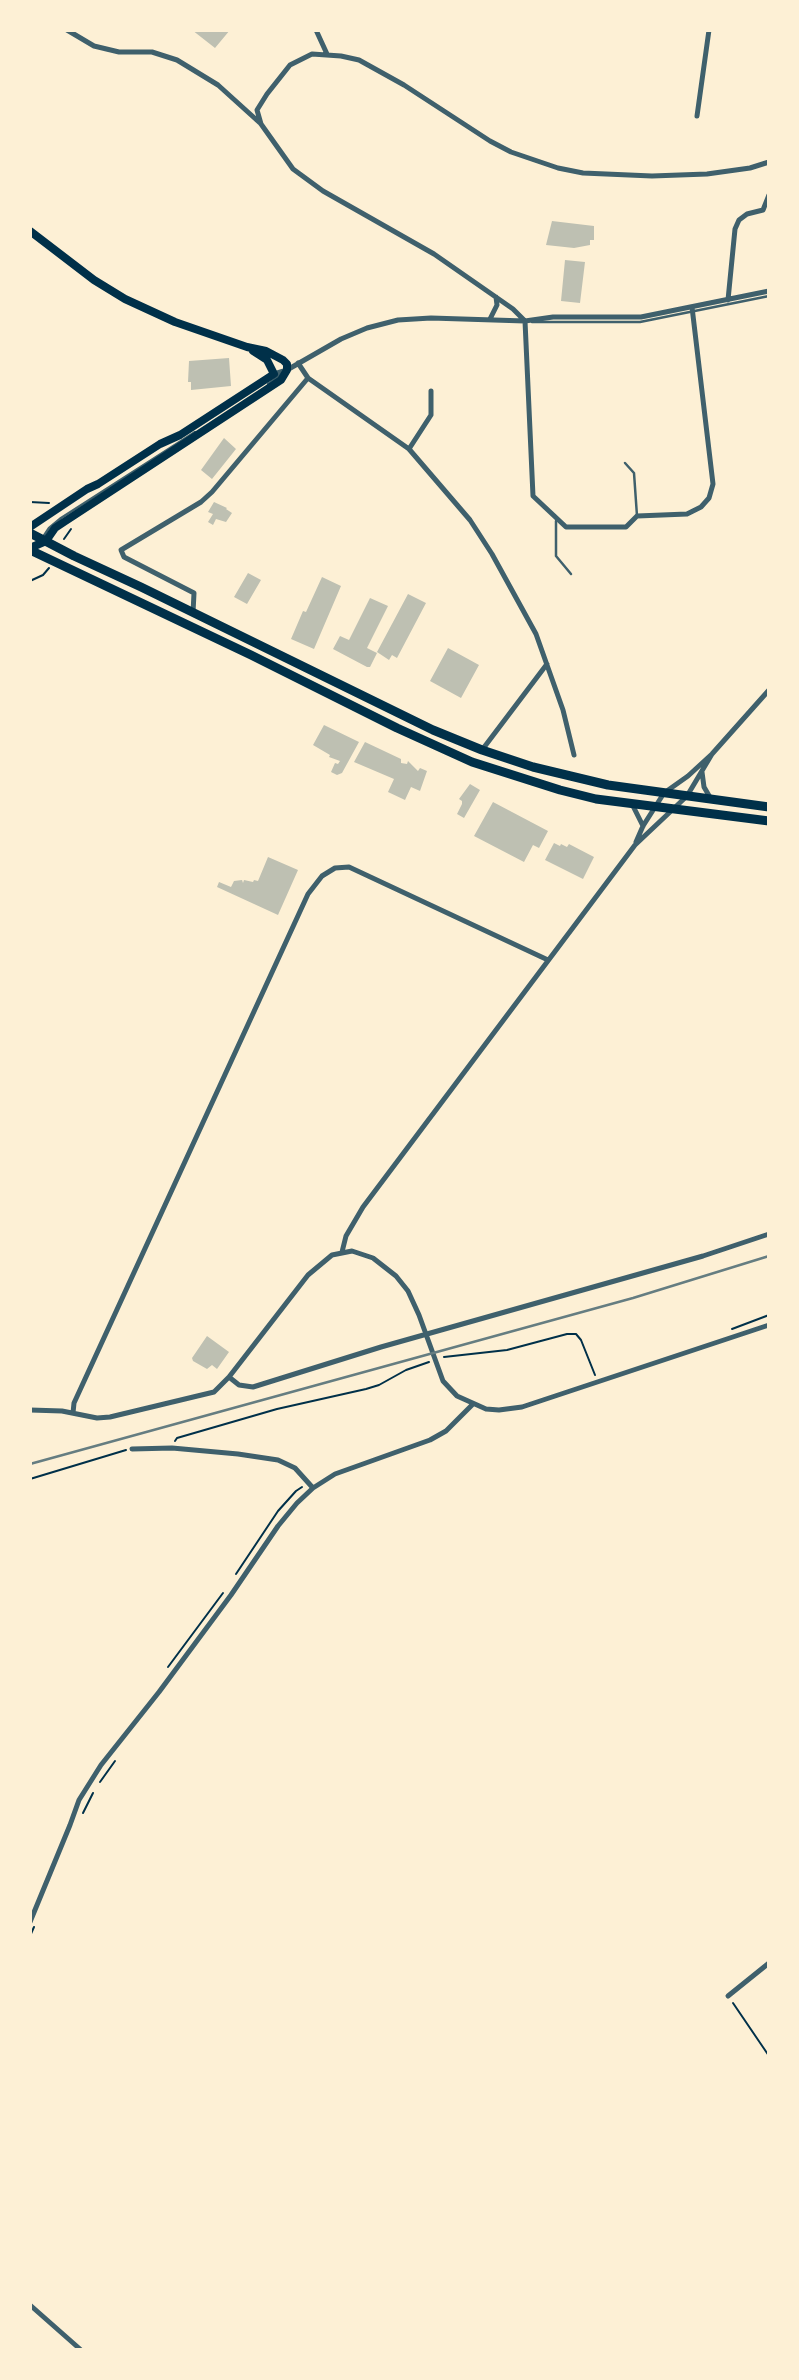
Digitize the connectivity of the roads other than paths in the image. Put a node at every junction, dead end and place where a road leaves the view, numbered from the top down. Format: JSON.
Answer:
{"nodes":[{"id":1,"x":67,"y":30,"type":"edge"},
{"id":2,"x":316,"y":30,"type":"edge"},
{"id":3,"x":709,"y":30,"type":"edge"},
{"id":4,"x":327,"y":54,"type":"junction"},
{"id":5,"x":697,"y":116,"type":"dead end"},
{"id":6,"x":261,"y":124,"type":"junction"},
{"id":7,"x":769,"y":162,"type":"edge"},
{"id":8,"x":769,"y":195,"type":"edge"},
{"id":9,"x":30,"y":231,"type":"edge"},
{"id":10,"x":769,"y":293,"type":"edge"},
{"id":11,"x":496,"y":297,"type":"junction"},
{"id":12,"x":728,"y":300,"type":"junction"},
{"id":13,"x":693,"y":309,"type":"junction"},
{"id":14,"x":489,"y":319,"type":"junction"},
{"id":15,"x":525,"y":321,"type":"junction"},
{"id":16,"x":247,"y":347,"type":"junction"},
{"id":17,"x":298,"y":363,"type":"junction"},
{"id":18,"x":287,"y":370,"type":"junction"},
{"id":19,"x":274,"y":374,"type":"junction"},
{"id":20,"x":308,"y":378,"type":"junction"},
{"id":21,"x":431,"y":391,"type":"dead end"},
{"id":22,"x":408,"y":449,"type":"junction"},
{"id":23,"x":625,"y":463,"type":"dead end"},
{"id":24,"x":637,"y":516,"type":"junction"},
{"id":25,"x":556,"y":517,"type":"junction"},
{"id":26,"x":30,"y":530,"type":"edge"},
{"id":27,"x":36,"y":548,"type":"edge"},
{"id":28,"x":571,"y":574,"type":"dead end"},
{"id":29,"x":193,"y":613,"type":"junction"},
{"id":30,"x":548,"y":664,"type":"junction"},
{"id":31,"x":769,"y":690,"type":"edge"},
{"id":32,"x":482,"y":750,"type":"junction"},
{"id":33,"x":712,"y":754,"type":"junction"},
{"id":34,"x":574,"y":755,"type":"dead end"},
{"id":35,"x":702,"y":772,"type":"junction"},
{"id":36,"x":664,"y":793,"type":"junction"},
{"id":37,"x":687,"y":796,"type":"junction"},
{"id":38,"x":712,"y":800,"type":"junction"},
{"id":39,"x":631,"y":803,"type":"junction"},
{"id":40,"x":655,"y":807,"type":"junction"},
{"id":41,"x":769,"y":807,"type":"edge"},
{"id":42,"x":674,"y":809,"type":"junction"},
{"id":43,"x":769,"y":821,"type":"edge"},
{"id":44,"x":643,"y":826,"type":"junction"},
{"id":45,"x":635,"y":845,"type":"junction"},
{"id":46,"x":548,"y":960,"type":"junction"},
{"id":47,"x":769,"y":1234,"type":"edge"},
{"id":48,"x":342,"y":1252,"type":"junction"},
{"id":49,"x":768,"y":1325,"type":"edge"},
{"id":50,"x":229,"y":1377,"type":"junction"},
{"id":51,"x":473,"y":1404,"type":"junction"},
{"id":52,"x":30,"y":1410,"type":"edge"},
{"id":53,"x":73,"y":1413,"type":"junction"},
{"id":54,"x":132,"y":1449,"type":"road end"},
{"id":55,"x":313,"y":1488,"type":"junction"},
{"id":56,"x":30,"y":1922,"type":"edge"},
{"id":57,"x":769,"y":1963,"type":"edge"},
{"id":58,"x":728,"y":1996,"type":"road end"},
{"id":59,"x":30,"y":2305,"type":"edge"},
{"id":60,"x":81,"y":2350,"type":"edge"}],
"edges":[{"from":1,"to":6,"type":"street"},
{"from":2,"to":4,"type":"street"},
{"from":3,"to":5,"type":"street"},
{"from":4,"to":6,"type":"street"},
{"from":4,"to":7,"type":"street"},
{"from":6,"to":11,"type":"street"},
{"from":8,"to":12,"type":"street"},
{"from":9,"to":16,"type":"main road"},
{"from":10,"to":12,"type":"street"},
{"from":10,"to":13,"type":"lane"},
{"from":11,"to":14,"type":"street"},
{"from":11,"to":15,"type":"street"},
{"from":12,"to":13,"type":"street"},
{"from":13,"to":15,"type":"street"},
{"from":13,"to":15,"type":"lane"},
{"from":13,"to":24,"type":"street"},
{"from":14,"to":15,"type":"street"},
{"from":14,"to":17,"type":"street"},
{"from":15,"to":25,"type":"street"},
{"from":16,"to":18,"type":"main road"},
{"from":16,"to":19,"type":"main road"},
{"from":17,"to":18,"type":"street"},
{"from":17,"to":20,"type":"street"},
{"from":18,"to":19,"type":"street"},
{"from":18,"to":27,"type":"main road"},
{"from":19,"to":26,"type":"main road"},
{"from":20,"to":22,"type":"street"},
{"from":20,"to":29,"type":"street"},
{"from":21,"to":22,"type":"street"},
{"from":22,"to":30,"type":"street"},
{"from":23,"to":24,"type":"lane"},
{"from":24,"to":25,"type":"street"},
{"from":25,"to":28,"type":"lane"},
{"from":26,"to":27,"type":"main road"},
{"from":27,"to":29,"type":"main road"},
{"from":27,"to":39,"type":"main road"},
{"from":29,"to":32,"type":"main road"},
{"from":30,"to":32,"type":"street"},
{"from":30,"to":34,"type":"street"},
{"from":31,"to":33,"type":"street"},
{"from":32,"to":36,"type":"main road"},
{"from":33,"to":35,"type":"street"},
{"from":33,"to":36,"type":"street"},
{"from":35,"to":37,"type":"street"},
{"from":35,"to":38,"type":"street"},
{"from":36,"to":37,"type":"main road"},
{"from":36,"to":40,"type":"street"},
{"from":37,"to":38,"type":"main road"},
{"from":37,"to":42,"type":"street"},
{"from":38,"to":41,"type":"main road"},
{"from":39,"to":40,"type":"main road"},
{"from":39,"to":44,"type":"street"},
{"from":40,"to":42,"type":"main road"},
{"from":40,"to":44,"type":"street"},
{"from":42,"to":43,"type":"main road"},
{"from":42,"to":45,"type":"street"},
{"from":44,"to":45,"type":"street"},
{"from":45,"to":46,"type":"street"},
{"from":46,"to":48,"type":"street"},
{"from":46,"to":53,"type":"street"},
{"from":47,"to":50,"type":"street"},
{"from":48,"to":50,"type":"street"},
{"from":48,"to":51,"type":"street"},
{"from":49,"to":51,"type":"street"},
{"from":50,"to":53,"type":"street"},
{"from":51,"to":55,"type":"street"},
{"from":52,"to":53,"type":"street"},
{"from":54,"to":55,"type":"street"},
{"from":55,"to":56,"type":"street"},
{"from":57,"to":58,"type":"street"},
{"from":59,"to":60,"type":"street"}]}
